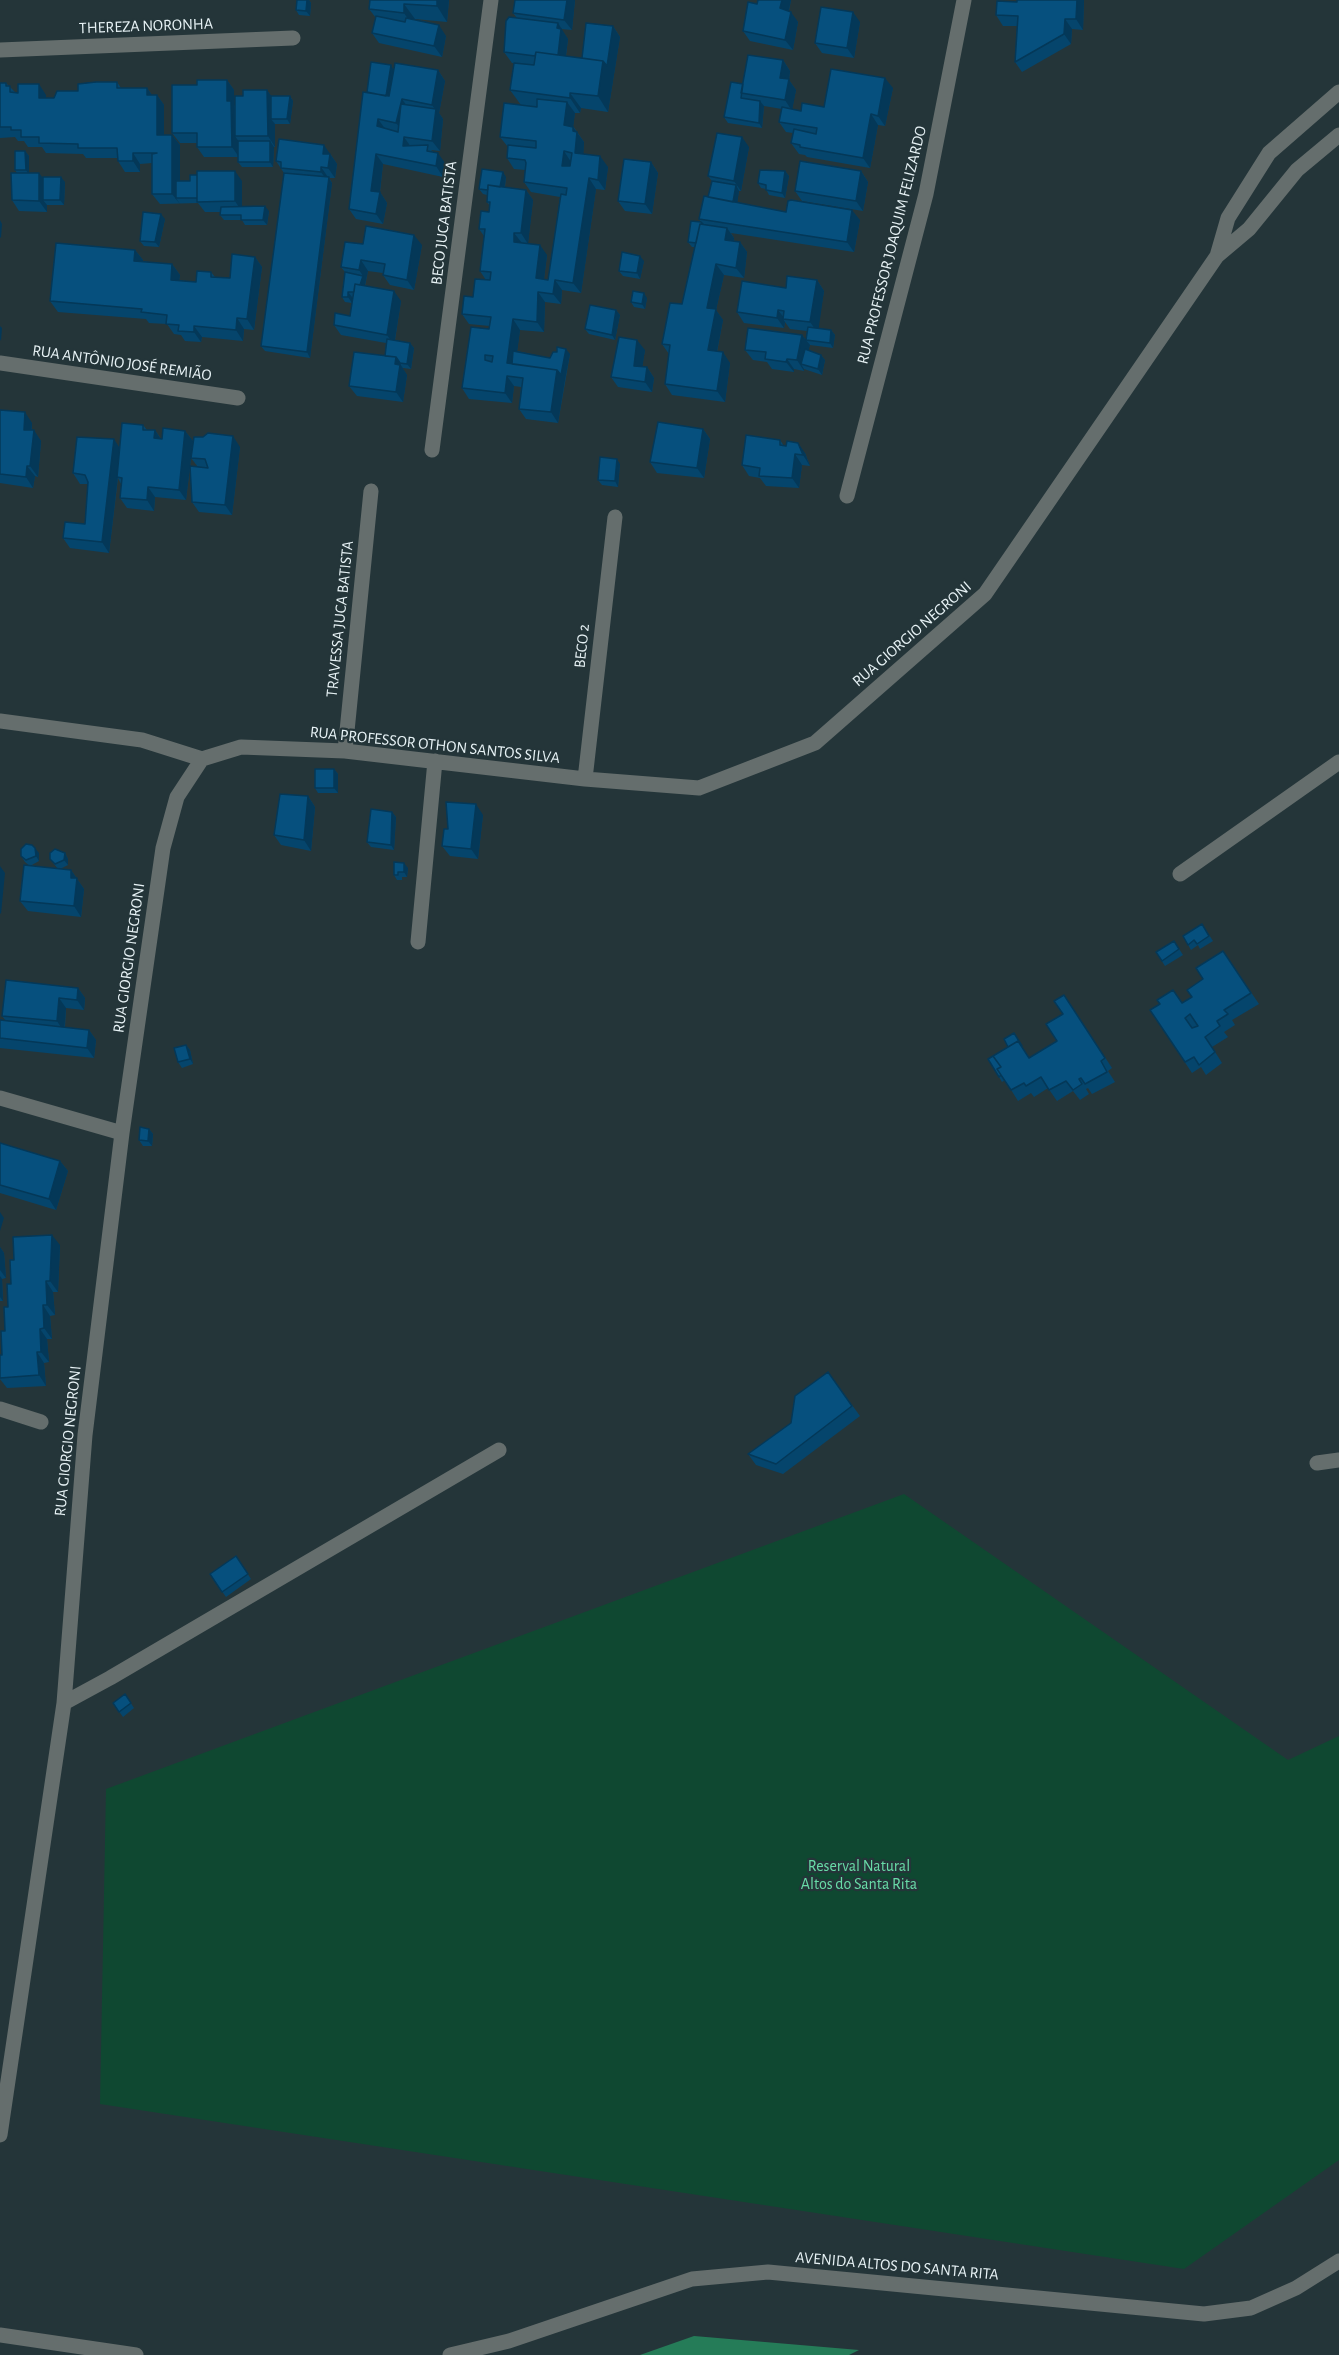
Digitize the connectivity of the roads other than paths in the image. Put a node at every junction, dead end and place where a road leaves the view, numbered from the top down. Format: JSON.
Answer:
{"nodes":[{"id":1,"x":491,"y":0,"type":"edge"},
{"id":2,"x":964,"y":0,"type":"edge"},
{"id":3,"x":293,"y":38,"type":"dead end"},
{"id":4,"x":0,"y":50,"type":"edge"},
{"id":5,"x":1339,"y":92,"type":"edge"},
{"id":6,"x":1339,"y":135,"type":"edge"},
{"id":7,"x":1217,"y":256,"type":"junction"},
{"id":8,"x":0,"y":363,"type":"edge"},
{"id":9,"x":238,"y":398,"type":"dead end"},
{"id":10,"x":432,"y":450,"type":"dead end"},
{"id":11,"x":371,"y":491,"type":"dead end"},
{"id":12,"x":848,"y":496,"type":"dead end"},
{"id":13,"x":615,"y":517,"type":"dead end"},
{"id":14,"x":0,"y":721,"type":"edge"},
{"id":15,"x":345,"y":751,"type":"junction"},
{"id":16,"x":202,"y":759,"type":"junction"},
{"id":17,"x":435,"y":761,"type":"junction"},
{"id":18,"x":1339,"y":762,"type":"edge"},
{"id":19,"x":585,"y":779,"type":"junction"},
{"id":20,"x":1180,"y":874,"type":"dead end"},
{"id":21,"x":418,"y":942,"type":"dead end"},
{"id":22,"x":0,"y":1098,"type":"edge"},
{"id":23,"x":122,"y":1133,"type":"junction"},
{"id":24,"x":0,"y":1409,"type":"edge"},
{"id":25,"x":41,"y":1422,"type":"dead end"},
{"id":26,"x":499,"y":1450,"type":"dead end"},
{"id":27,"x":1339,"y":1460,"type":"edge"},
{"id":28,"x":1317,"y":1463,"type":"dead end"},
{"id":29,"x":64,"y":1703,"type":"junction"},
{"id":30,"x":0,"y":2135,"type":"edge"},
{"id":31,"x":1339,"y":2261,"type":"edge"},
{"id":32,"x":0,"y":2335,"type":"edge"},
{"id":33,"x":136,"y":2355,"type":"edge"},
{"id":34,"x":450,"y":2355,"type":"edge"}],
"edges":[{"from":1,"to":10,"type":"street","name":"BECO JUCA BATISTA"},
{"from":2,"to":12,"type":"street","name":"RUA PROFESSOR JOAQUIM FELIZARDO"},
{"from":3,"to":4,"type":"street","name":"THEREZA NORONHA"},
{"from":5,"to":7,"type":"street","name":"RUA GIORGIO NEGRONI"},
{"from":6,"to":7,"type":"street","name":"RUA GIORGIO NEGRONI"},
{"from":7,"to":19,"type":"street","name":"RUA GIORGIO NEGRONI"},
{"from":8,"to":9,"type":"street","name":"RUA ANTÔNIO JOSÉ REMIÃO"},
{"from":11,"to":15,"type":"street","name":"TRAVESSA JUCA BATISTA"},
{"from":13,"to":19,"type":"street","name":"BECO 2"},
{"from":14,"to":16,"type":"street"},
{"from":15,"to":16,"type":"street","name":"RUA PROFESSOR OTHON SANTOS SILVA"},
{"from":15,"to":17,"type":"street","name":"RUA PROFESSOR OTHON SANTOS SILVA"},
{"from":16,"to":23,"type":"street","name":"RUA GIORGIO NEGRONI"},
{"from":17,"to":19,"type":"street","name":"RUA PROFESSOR OTHON SANTOS SILVA"},
{"from":17,"to":21,"type":"street"},
{"from":18,"to":20,"type":"street"},
{"from":22,"to":23,"type":"street"},
{"from":23,"to":29,"type":"street","name":"RUA GIORGIO NEGRONI"},
{"from":24,"to":25,"type":"street"},
{"from":26,"to":29,"type":"street"},
{"from":27,"to":28,"type":"street"},
{"from":29,"to":30,"type":"street","name":"RUA GIORGIO NEGRONI"},
{"from":31,"to":34,"type":"street","name":"AVENIDA ALTOS DO SANTA RITA"},
{"from":32,"to":33,"type":"street"}]}
